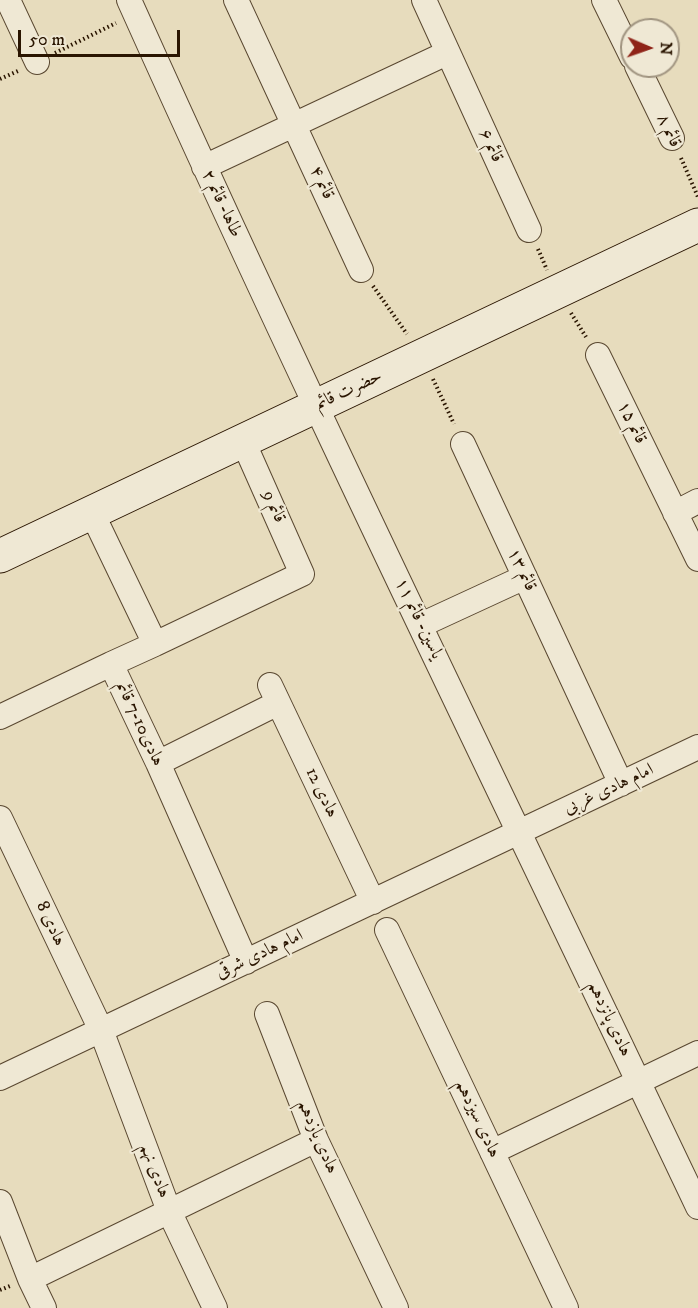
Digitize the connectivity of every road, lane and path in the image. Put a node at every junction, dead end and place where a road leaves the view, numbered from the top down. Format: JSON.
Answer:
{"nodes":[{"id":1,"x":8,"y":0,"type":"edge"},
{"id":2,"x":236,"y":0,"type":"edge"},
{"id":3,"x":424,"y":0,"type":"edge"},
{"id":4,"x":604,"y":0,"type":"edge"},
{"id":5,"x":132,"y":7,"type":"edge"},
{"id":6,"x":620,"y":33,"type":"edge"},
{"id":7,"x":447,"y":53,"type":"junction"},
{"id":8,"x":37,"y":62,"type":"junction"},
{"id":9,"x":643,"y":78,"type":"edge"},
{"id":10,"x":0,"y":79,"type":"edge"},
{"id":11,"x":294,"y":125,"type":"junction"},
{"id":12,"x":672,"y":138,"type":"joint"},
{"id":13,"x":204,"y":167,"type":"junction"},
{"id":14,"x":698,"y":197,"type":"edge"},
{"id":15,"x":698,"y":225,"type":"edge"},
{"id":16,"x":529,"y":230,"type":"joint"},
{"id":17,"x":361,"y":270,"type":"joint"},
{"id":18,"x":558,"y":292,"type":"junction"},
{"id":19,"x":598,"y":355,"type":"joint"},
{"id":20,"x":423,"y":356,"type":"junction"},
{"id":21,"x":316,"y":406,"type":"junction"},
{"id":22,"x":243,"y":441,"type":"junction"},
{"id":23,"x":463,"y":444,"type":"joint"},
{"id":24,"x":698,"y":501,"type":"edge"},
{"id":25,"x":92,"y":513,"type":"junction"},
{"id":26,"x":675,"y":513,"type":"junction"},
{"id":27,"x":0,"y":556,"type":"edge"},
{"id":28,"x":698,"y":559,"type":"edge"},
{"id":29,"x":302,"y":574,"type":"joint"},
{"id":30,"x":525,"y":577,"type":"junction"},
{"id":31,"x":421,"y":625,"type":"junction"},
{"id":32,"x":155,"y":644,"type":"junction"},
{"id":33,"x":111,"y":664,"type":"junction"},
{"id":34,"x":1,"y":714,"type":"edge"},
{"id":35,"x":697,"y":752,"type":"edge"},
{"id":36,"x":158,"y":763,"type":"junction"},
{"id":37,"x":621,"y":784,"type":"junction"},
{"id":38,"x":0,"y":818,"type":"edge"},
{"id":39,"x":520,"y":832,"type":"junction"},
{"id":40,"x":373,"y":902,"type":"junction"},
{"id":41,"x":387,"y":930,"type":"dead end"},
{"id":42,"x":246,"y":962,"type":"junction"},
{"id":43,"x":267,"y":1014,"type":"dead end"},
{"id":44,"x":101,"y":1030,"type":"junction"},
{"id":45,"x":698,"y":1053,"type":"edge"},
{"id":46,"x":0,"y":1078,"type":"edge"},
{"id":47,"x":638,"y":1082,"type":"junction"},
{"id":48,"x":316,"y":1140,"type":"junction"},
{"id":49,"x":492,"y":1152,"type":"junction"},
{"id":50,"x":0,"y":1202,"type":"edge"},
{"id":51,"x":698,"y":1207,"type":"edge"},
{"id":52,"x":169,"y":1211,"type":"junction"},
{"id":53,"x":30,"y":1279,"type":"junction"},
{"id":54,"x":45,"y":1308,"type":"edge"},
{"id":55,"x":215,"y":1308,"type":"edge"},
{"id":56,"x":396,"y":1308,"type":"edge"},
{"id":57,"x":566,"y":1308,"type":"edge"}],
"edges":[{"from":1,"to":8,"type":"street"},
{"from":2,"to":11,"type":"street","name":"قائم ۴"},
{"from":3,"to":7,"type":"street","name":"قائم ۶"},
{"from":4,"to":6,"type":"street"},
{"from":5,"to":8,"type":"path"},
{"from":5,"to":13,"type":"street","name":"طاها- قائم ۲"},
{"from":7,"to":11,"type":"street"},
{"from":7,"to":16,"type":"street","name":"قائم ۶"},
{"from":8,"to":10,"type":"path"},
{"from":9,"to":12,"type":"street","name":"قائم ۸"},
{"from":11,"to":13,"type":"street"},
{"from":11,"to":17,"type":"street","name":"قائم ۴"},
{"from":12,"to":14,"type":"path","name":"قائم ۸"},
{"from":13,"to":21,"type":"street","name":"طاها- قائم ۲"},
{"from":15,"to":18,"type":"street","name":"حضرت قائم"},
{"from":16,"to":18,"type":"path"},
{"from":17,"to":20,"type":"path"},
{"from":18,"to":19,"type":"path"},
{"from":18,"to":20,"type":"street","name":"حضرت قائم"},
{"from":19,"to":26,"type":"street","name":"قائم ۱۵"},
{"from":20,"to":21,"type":"street","name":"حضرت قائم"},
{"from":20,"to":23,"type":"path"},
{"from":21,"to":22,"type":"street","name":"حضرت قائم"},
{"from":21,"to":31,"type":"street","name":"یاسین- قائم ۱۱"},
{"from":22,"to":25,"type":"street","name":"حضرت قائم"},
{"from":22,"to":29,"type":"street","name":"قائم 9"},
{"from":23,"to":30,"type":"street","name":"قائم ۱۳"},
{"from":24,"to":26,"type":"street"},
{"from":25,"to":27,"type":"street","name":"حضرت قائم"},
{"from":25,"to":32,"type":"street"},
{"from":26,"to":28,"type":"street","name":"قائم ۱۵"},
{"from":29,"to":32,"type":"street","name":"هادی10-7 قائم"},
{"from":30,"to":31,"type":"street"},
{"from":30,"to":37,"type":"street","name":"قائم ۱۳"},
{"from":31,"to":39,"type":"street","name":"یاسین- قائم ۱۱"},
{"from":32,"to":33,"type":"street","name":"هادی10-7 قائم"},
{"from":33,"to":34,"type":"street"},
{"from":33,"to":36,"type":"street","name":"هادی10-7 قائم"},
{"from":35,"to":37,"type":"street","name":"امام هادی غربی"},
{"from":36,"to":40,"type":"street","name":"12 هادی"},
{"from":36,"to":42,"type":"street","name":"هادی10-7 قائم"},
{"from":37,"to":39,"type":"street","name":"امام هادی غربی"},
{"from":38,"to":44,"type":"street","name":"هادی 8"},
{"from":39,"to":40,"type":"street","name":"امام هادی شرقی"},
{"from":39,"to":47,"type":"street","name":"هادی پانزدهم"},
{"from":40,"to":42,"type":"street","name":"امام هادی شرقی"},
{"from":41,"to":49,"type":"street","name":"هادی سیزدهم"},
{"from":42,"to":44,"type":"street","name":"امام هادی شرقی"},
{"from":43,"to":48,"type":"street","name":"هادی یازدهم"},
{"from":44,"to":46,"type":"street","name":"امام هادی شرقی"},
{"from":44,"to":52,"type":"street","name":"هادی نهم"},
{"from":45,"to":47,"type":"street"},
{"from":47,"to":49,"type":"street"},
{"from":47,"to":51,"type":"street","name":"هادی پانزدهم"},
{"from":48,"to":52,"type":"street"},
{"from":48,"to":56,"type":"street","name":"هادی یازدهم"},
{"from":49,"to":57,"type":"street","name":"هادی سیزدهم"},
{"from":50,"to":53,"type":"street"},
{"from":52,"to":53,"type":"street"},
{"from":52,"to":55,"type":"street","name":"هادی نهم"},
{"from":53,"to":54,"type":"street"}]}
